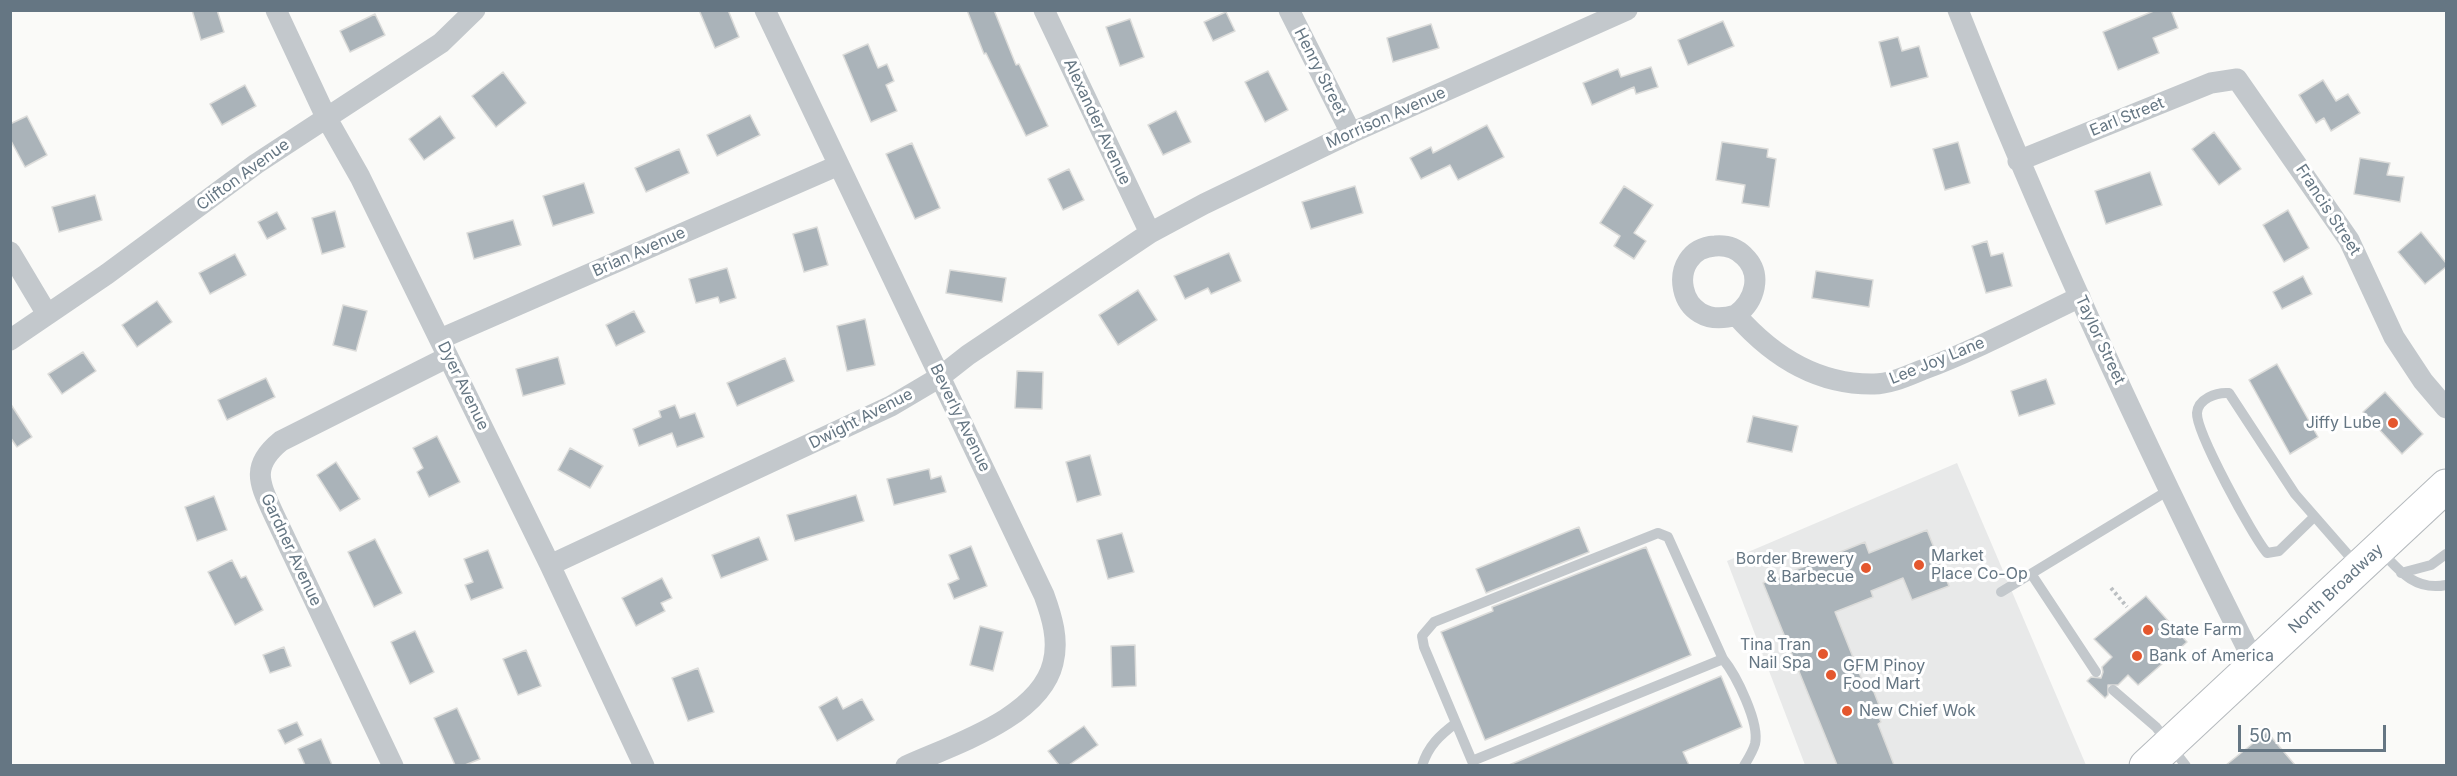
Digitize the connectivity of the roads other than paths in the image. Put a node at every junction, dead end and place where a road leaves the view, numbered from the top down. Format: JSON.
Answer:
{"nodes":[{"id":1,"x":276,"y":10,"type":"edge"},
{"id":2,"x":475,"y":10,"type":"edge"},
{"id":3,"x":765,"y":10,"type":"edge"},
{"id":4,"x":1044,"y":10,"type":"edge"},
{"id":5,"x":1289,"y":10,"type":"edge"},
{"id":6,"x":1627,"y":10,"type":"edge"},
{"id":7,"x":1958,"y":10,"type":"edge"},
{"id":8,"x":2237,"y":79,"type":"joint"},
{"id":9,"x":326,"y":117,"type":"junction"},
{"id":10,"x":1351,"y":133,"type":"junction"},
{"id":11,"x":2018,"y":161,"type":"junction"},
{"id":12,"x":839,"y":165,"type":"junction"},
{"id":13,"x":1150,"y":233,"type":"junction"},
{"id":14,"x":10,"y":252,"type":"edge"},
{"id":15,"x":2080,"y":297,"type":"junction"},
{"id":16,"x":47,"y":314,"type":"junction"},
{"id":17,"x":1736,"y":315,"type":"dead end"},
{"id":18,"x":10,"y":340,"type":"edge"},
{"id":19,"x":444,"y":348,"type":"junction"},
{"id":20,"x":940,"y":377,"type":"junction"},
{"id":21,"x":2446,"y":408,"type":"edge"},
{"id":22,"x":2446,"y":486,"type":"edge"},
{"id":23,"x":2169,"y":490,"type":"junction"},
{"id":24,"x":2314,"y":517,"type":"junction"},
{"id":25,"x":2446,"y":554,"type":"edge"},
{"id":26,"x":2369,"y":558,"type":"junction"},
{"id":27,"x":550,"y":565,"type":"junction"},
{"id":28,"x":2401,"y":573,"type":"junction"},
{"id":29,"x":2032,"y":575,"type":"junction"},
{"id":30,"x":2446,"y":585,"type":"edge"},
{"id":31,"x":2001,"y":592,"type":"dead end"},
{"id":32,"x":1723,"y":659,"type":"junction"},
{"id":33,"x":2255,"y":664,"type":"junction"},
{"id":34,"x":2096,"y":672,"type":"dead end"},
{"id":35,"x":2113,"y":690,"type":"dead end"},
{"id":36,"x":1456,"y":723,"type":"junction"},
{"id":37,"x":2167,"y":758,"type":"edge"},
{"id":38,"x":1473,"y":763,"type":"edge"},
{"id":39,"x":393,"y":765,"type":"edge"},
{"id":40,"x":644,"y":765,"type":"edge"},
{"id":41,"x":906,"y":765,"type":"edge"},
{"id":42,"x":1422,"y":765,"type":"edge"},
{"id":43,"x":1744,"y":765,"type":"edge"}],
"edges":[{"from":1,"to":9,"type":"street","name":"Dyer Avenue"},
{"from":2,"to":9,"type":"street","name":"Clifton Avenue"},
{"from":3,"to":12,"type":"street","name":"Beverly Avenue"},
{"from":4,"to":13,"type":"street","name":"Alexander Avenue"},
{"from":5,"to":10,"type":"street","name":"Henry Street"},
{"from":6,"to":10,"type":"street","name":"Morrison Avenue"},
{"from":7,"to":11,"type":"street","name":"Taylor Street"},
{"from":8,"to":11,"type":"street","name":"Earl Street"},
{"from":8,"to":21,"type":"street","name":"Francis Street"},
{"from":9,"to":16,"type":"street","name":"Clifton Avenue"},
{"from":9,"to":19,"type":"street","name":"Dyer Avenue"},
{"from":10,"to":13,"type":"street","name":"Morrison Avenue"},
{"from":11,"to":15,"type":"street","name":"Taylor Street"},
{"from":12,"to":19,"type":"street","name":"Brian Avenue"},
{"from":12,"to":20,"type":"street","name":"Beverly Avenue"},
{"from":13,"to":20,"type":"street","name":"Dwight Avenue"},
{"from":14,"to":16,"type":"street"},
{"from":15,"to":17,"type":"street","name":"Lee Joy Lane"},
{"from":15,"to":23,"type":"street","name":"Taylor Street"},
{"from":16,"to":18,"type":"street","name":"Clifton Avenue"},
{"from":19,"to":27,"type":"street","name":"Dyer Avenue"},
{"from":19,"to":39,"type":"street","name":"Gardner Avenue"},
{"from":20,"to":27,"type":"street","name":"Dwight Avenue"},
{"from":20,"to":41,"type":"street","name":"Beverly Avenue"},
{"from":22,"to":26,"type":"main road","name":"North Broadway"},
{"from":23,"to":29,"type":"lane"},
{"from":23,"to":33,"type":"street","name":"Taylor Street"},
{"from":24,"to":24,"type":"lane"},
{"from":24,"to":26,"type":"lane"},
{"from":25,"to":28,"type":"lane"},
{"from":26,"to":28,"type":"lane"},
{"from":26,"to":33,"type":"main road","name":"North Broadway"},
{"from":27,"to":40,"type":"street","name":"Dyer Avenue"},
{"from":28,"to":30,"type":"lane"},
{"from":29,"to":31,"type":"lane"},
{"from":29,"to":34,"type":"lane"},
{"from":32,"to":36,"type":"lane"},
{"from":32,"to":38,"type":"lane"},
{"from":32,"to":43,"type":"lane"},
{"from":33,"to":37,"type":"main road","name":"North Broadway"},
{"from":35,"to":37,"type":"lane"},
{"from":36,"to":38,"type":"lane"},
{"from":36,"to":42,"type":"lane"}]}
